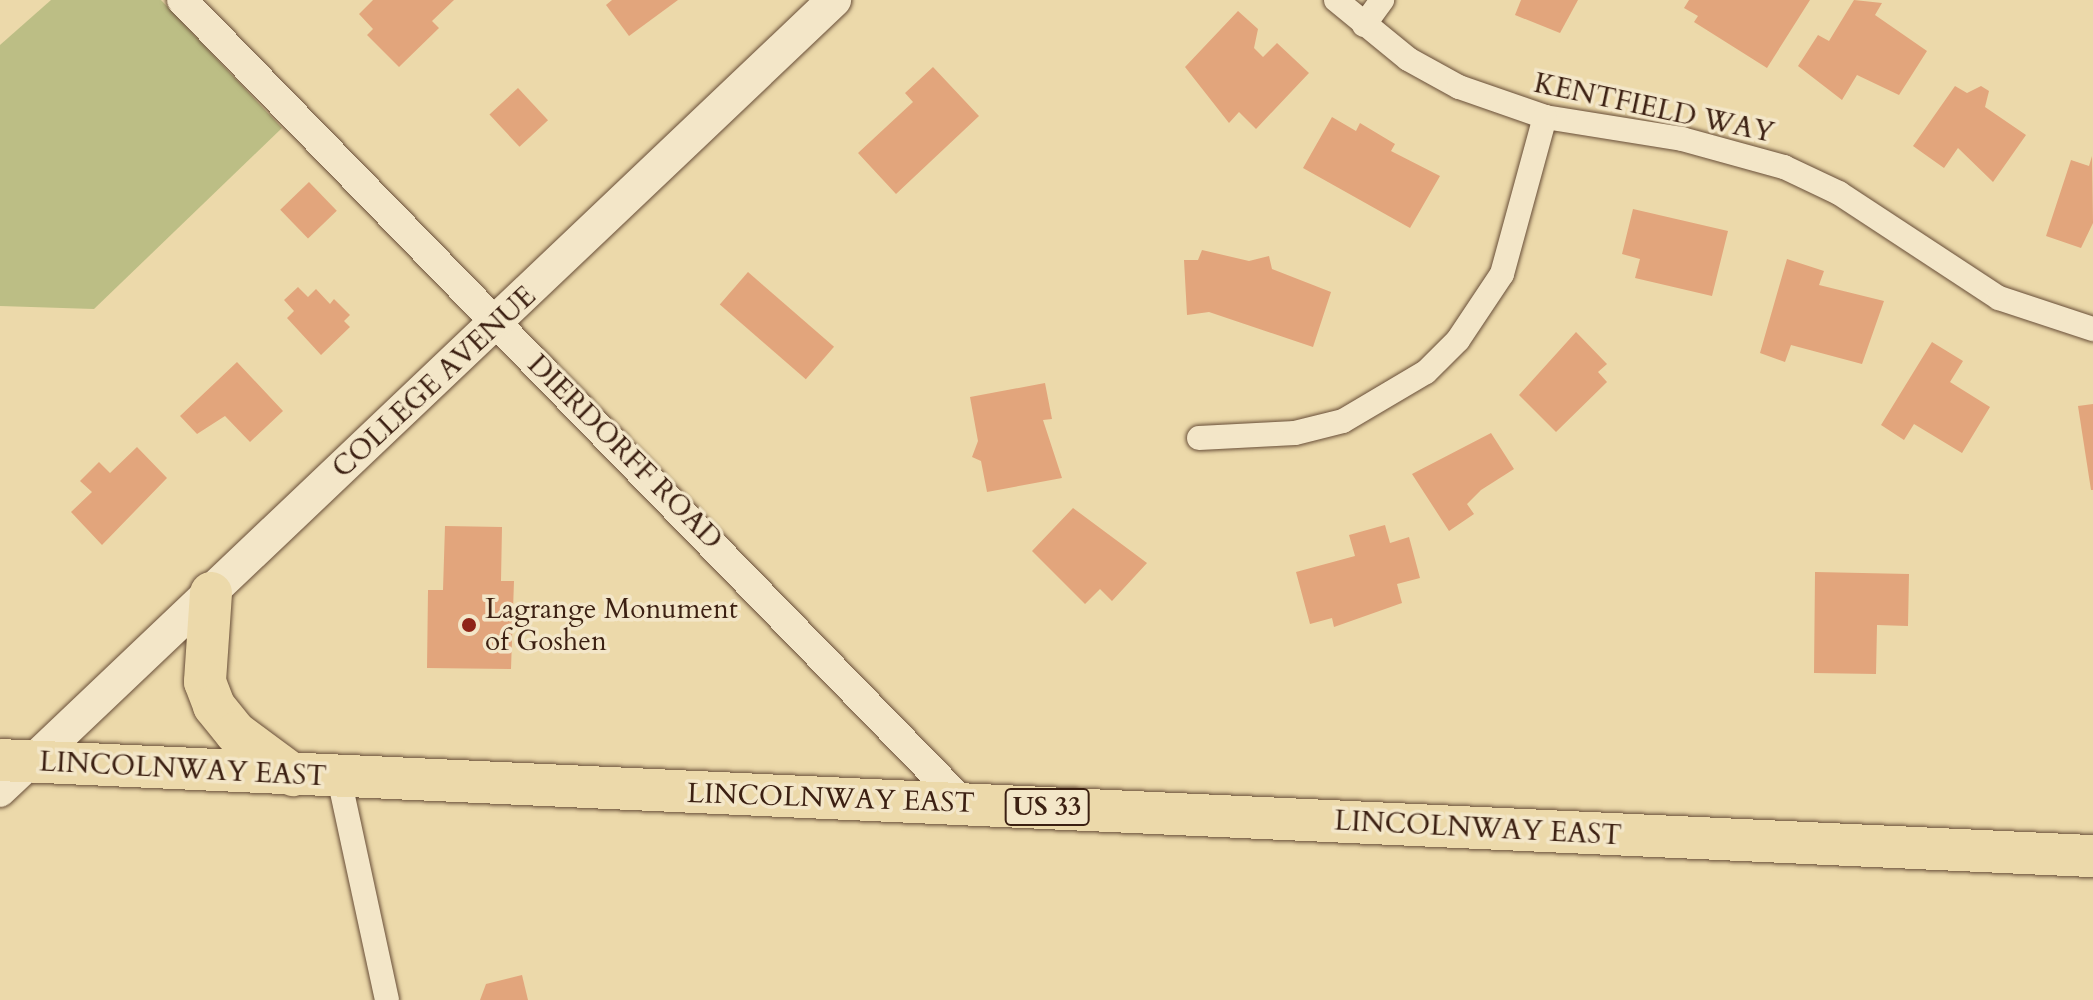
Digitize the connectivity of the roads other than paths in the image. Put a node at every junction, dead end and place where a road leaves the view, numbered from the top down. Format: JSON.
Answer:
{"nodes":[{"id":1,"x":182,"y":0,"type":"edge"},
{"id":2,"x":834,"y":0,"type":"edge"},
{"id":3,"x":1336,"y":0,"type":"edge"},
{"id":4,"x":1382,"y":0,"type":"edge"},
{"id":5,"x":1364,"y":25,"type":"junction"},
{"id":6,"x":1545,"y":117,"type":"junction"},
{"id":7,"x":497,"y":322,"type":"junction"},
{"id":8,"x":2093,"y":329,"type":"edge"},
{"id":9,"x":1199,"y":438,"type":"dead end"},
{"id":10,"x":211,"y":593,"type":"junction"},
{"id":11,"x":16,"y":760,"type":"edge"},
{"id":12,"x":293,"y":775,"type":"junction"},
{"id":13,"x":339,"y":778,"type":"junction"},
{"id":14,"x":0,"y":792,"type":"edge"},
{"id":15,"x":964,"y":804,"type":"junction"},
{"id":16,"x":2093,"y":856,"type":"edge"},
{"id":17,"x":387,"y":1000,"type":"edge"}],
"edges":[{"from":1,"to":7,"type":"street","name":"DIERDORFF ROAD"},
{"from":2,"to":7,"type":"main road","name":"COLLEGE AVENUE"},
{"from":3,"to":5,"type":"street","name":"KENTFIELD WAY"},
{"from":4,"to":5,"type":"street"},
{"from":5,"to":6,"type":"street","name":"KENTFIELD WAY"},
{"from":6,"to":8,"type":"street","name":"KENTFIELD WAY"},
{"from":6,"to":9,"type":"street"},
{"from":7,"to":10,"type":"main road","name":"COLLEGE AVENUE"},
{"from":7,"to":15,"type":"street","name":"DIERDORFF ROAD"},
{"from":10,"to":11,"type":"main road","name":"COLLEGE AVENUE"},
{"from":10,"to":12,"type":"highway"},
{"from":11,"to":12,"type":"highway","name":"LINCOLNWAY EAST","number":"US 33"},
{"from":11,"to":14,"type":"street"},
{"from":12,"to":13,"type":"highway","name":"LINCOLNWAY EAST","number":"US 33"},
{"from":13,"to":15,"type":"highway","name":"LINCOLNWAY EAST","number":"US 33"},
{"from":13,"to":17,"type":"street"},
{"from":15,"to":16,"type":"highway","name":"LINCOLNWAY EAST","number":"US 33"}]}
